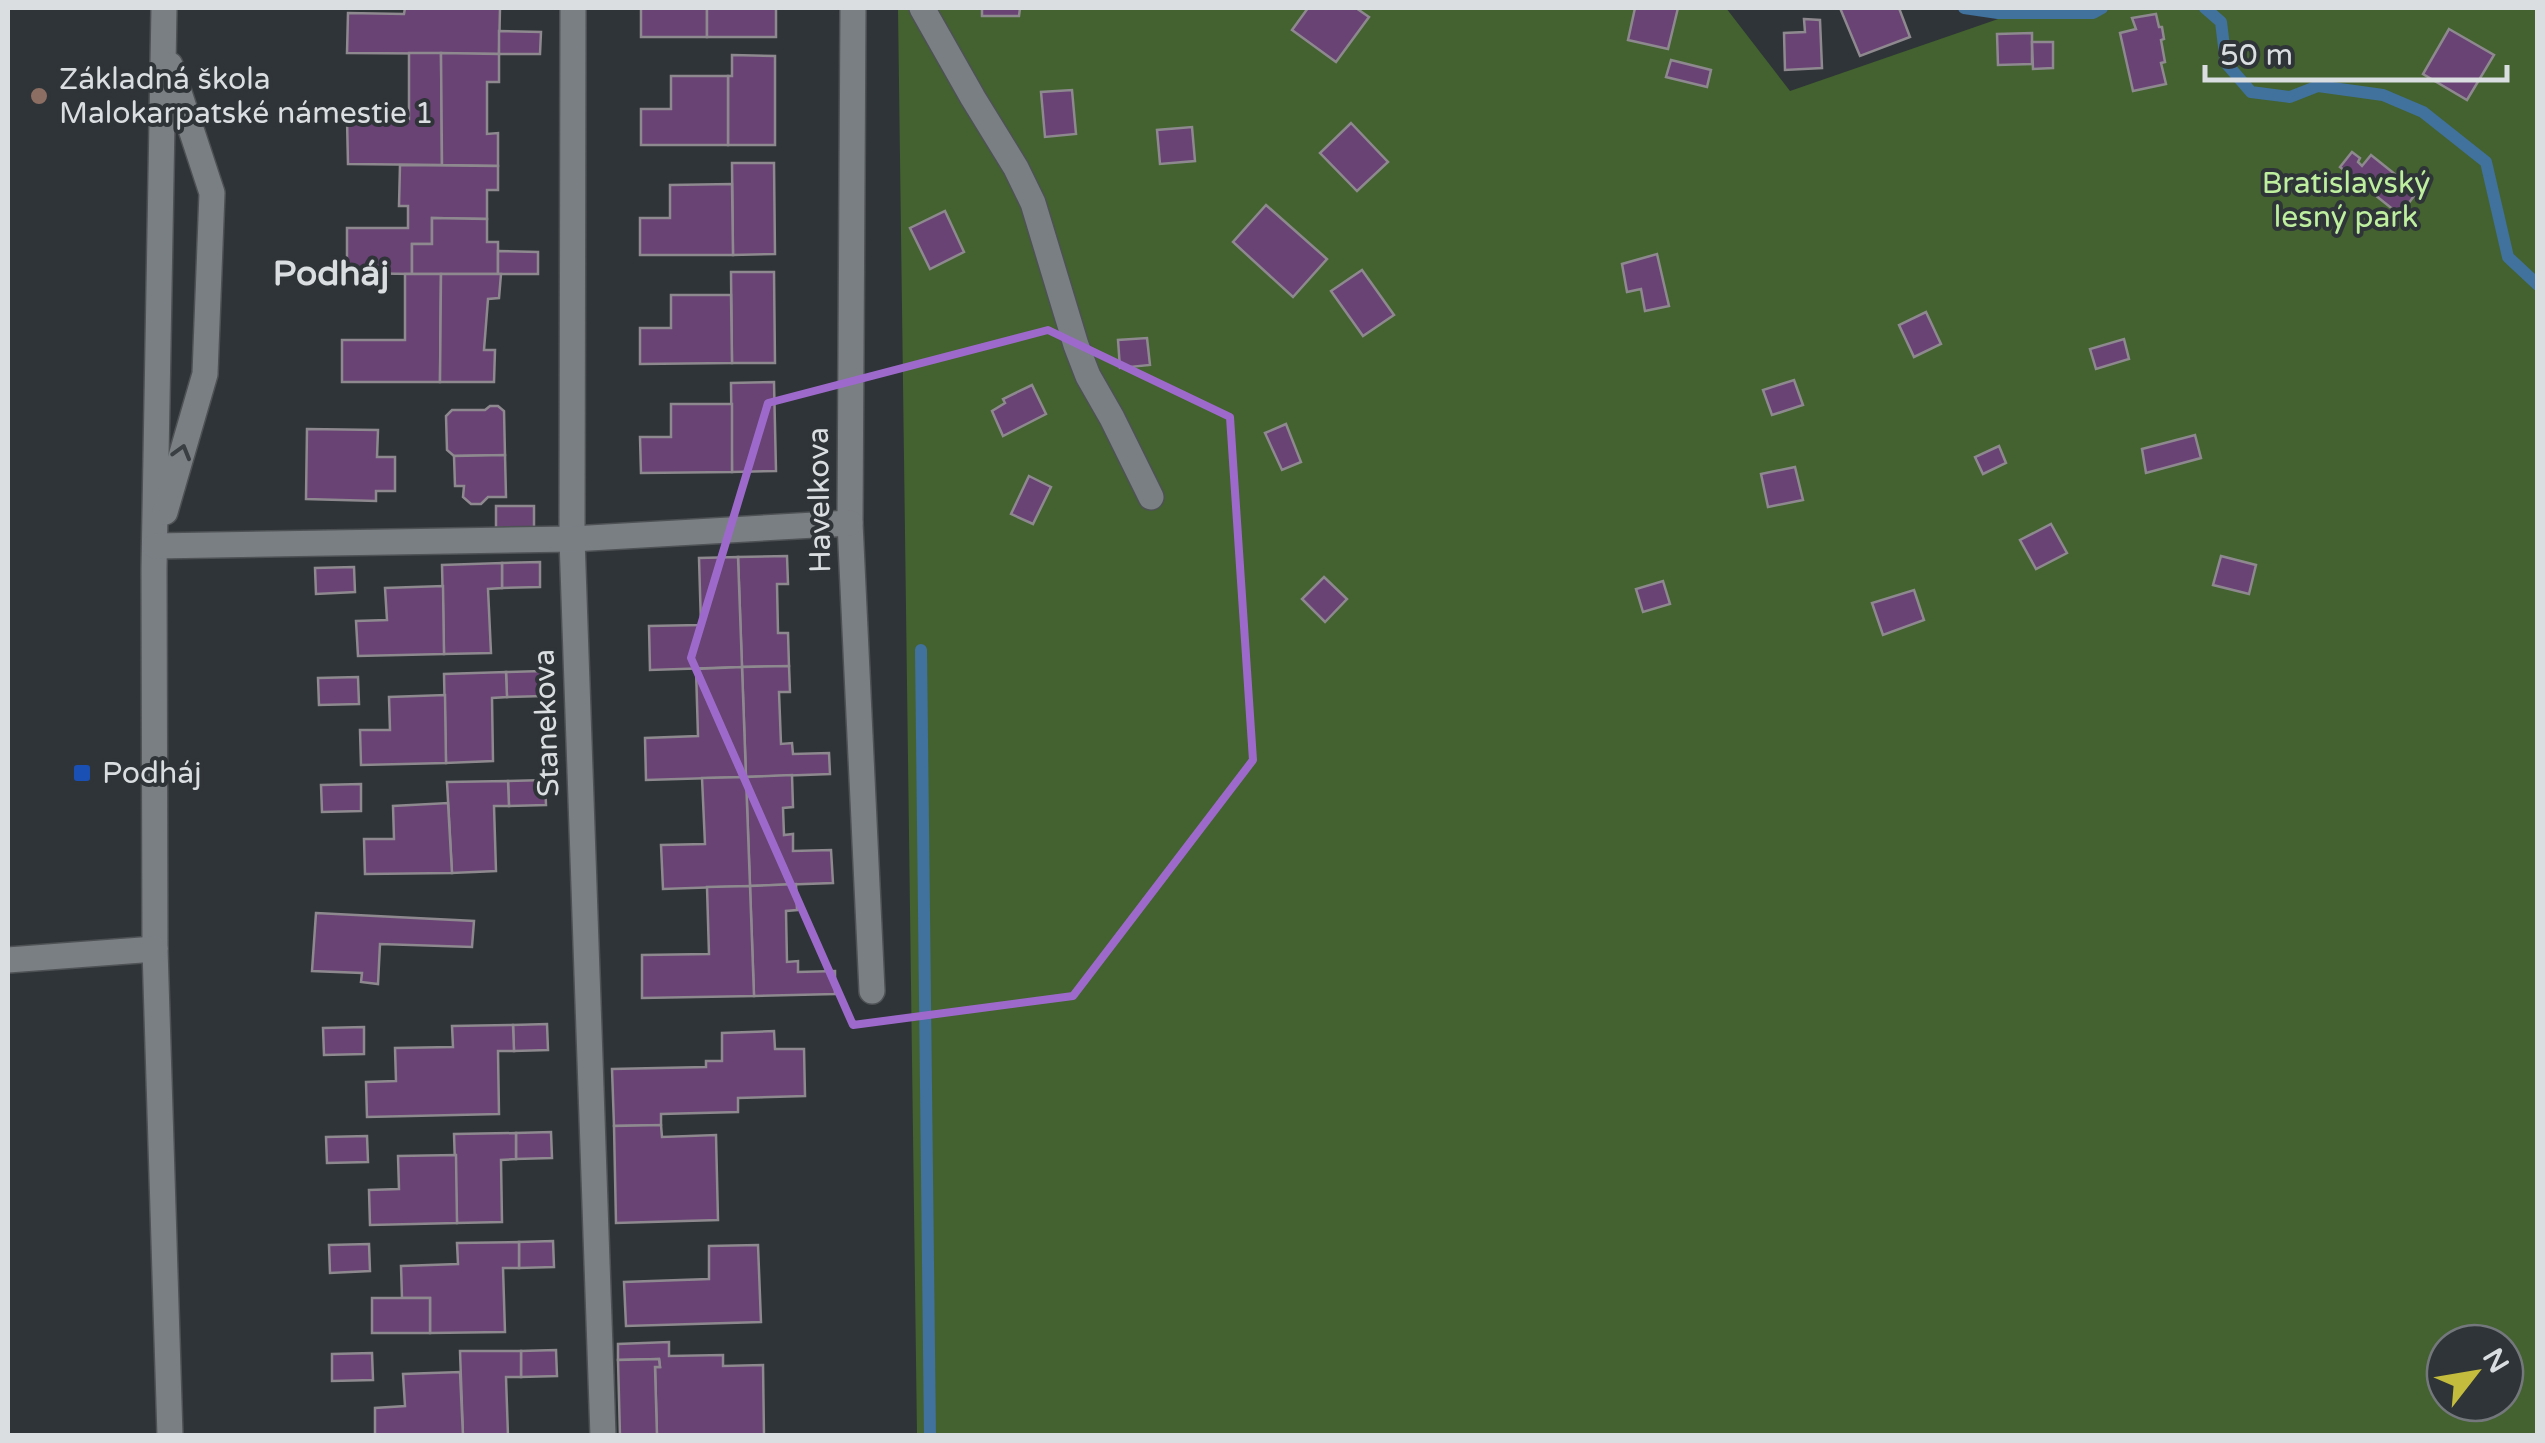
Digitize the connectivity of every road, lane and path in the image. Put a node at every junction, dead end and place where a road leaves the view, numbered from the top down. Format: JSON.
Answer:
{"nodes":[{"id":1,"x":164,"y":8,"type":"edge"},
{"id":2,"x":572,"y":8,"type":"edge"},
{"id":3,"x":854,"y":8,"type":"edge"},
{"id":4,"x":922,"y":8,"type":"edge"},
{"id":5,"x":164,"y":46,"type":"junction"},
{"id":6,"x":1151,"y":497,"type":"dead end"},
{"id":7,"x":850,"y":522,"type":"junction"},
{"id":8,"x":572,"y":539,"type":"junction"},
{"id":9,"x":155,"y":546,"type":"junction"},
{"id":10,"x":155,"y":949,"type":"junction"},
{"id":11,"x":8,"y":960,"type":"edge"},
{"id":12,"x":872,"y":991,"type":"dead end"},
{"id":13,"x":170,"y":1436,"type":"edge"},
{"id":14,"x":602,"y":1436,"type":"edge"}],
"edges":[{"from":1,"to":5,"type":"street"},
{"from":2,"to":8,"type":"street","name":"Stanekova"},
{"from":3,"to":7,"type":"street","name":"Havelkova"},
{"from":4,"to":6,"type":"street"},
{"from":5,"to":9,"type":"street"},
{"from":9,"to":5,"type":"street","one_way":true},
{"from":7,"to":8,"type":"street"},
{"from":7,"to":12,"type":"street","name":"Havelkova"},
{"from":8,"to":9,"type":"street"},
{"from":8,"to":14,"type":"street","name":"Stanekova"},
{"from":9,"to":10,"type":"street"},
{"from":10,"to":11,"type":"street"},
{"from":10,"to":13,"type":"street"}]}
